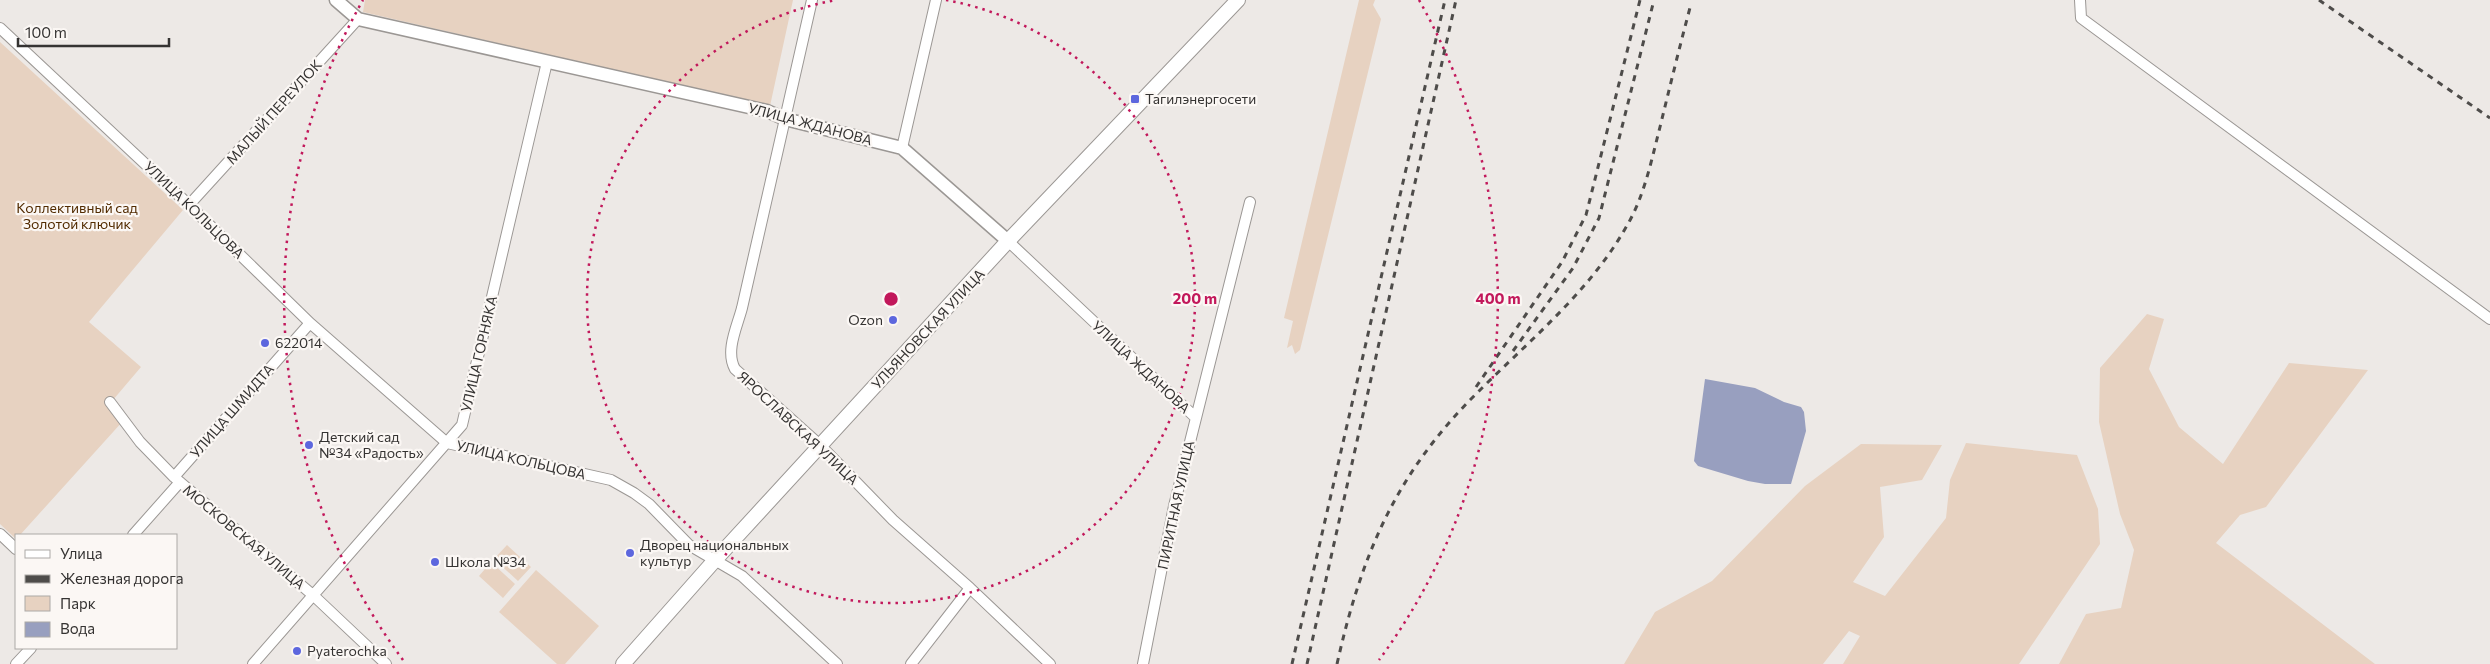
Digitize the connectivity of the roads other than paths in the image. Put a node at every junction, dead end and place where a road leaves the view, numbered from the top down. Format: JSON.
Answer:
{"nodes":[{"id":1,"x":336,"y":0,"type":"edge"},
{"id":2,"x":812,"y":0,"type":"edge"},
{"id":3,"x":936,"y":0,"type":"edge"},
{"id":4,"x":1238,"y":0,"type":"edge"},
{"id":5,"x":2080,"y":0,"type":"edge"},
{"id":6,"x":358,"y":19,"type":"junction"},
{"id":7,"x":0,"y":28,"type":"edge"},
{"id":8,"x":547,"y":62,"type":"junction"},
{"id":9,"x":785,"y":118,"type":"junction"},
{"id":10,"x":902,"y":148,"type":"junction"},
{"id":11,"x":1250,"y":202,"type":"dead end"},
{"id":12,"x":189,"y":205,"type":"junction"},
{"id":13,"x":1008,"y":241,"type":"junction"},
{"id":14,"x":2490,"y":319,"type":"edge"},
{"id":15,"x":310,"y":323,"type":"junction"},
{"id":16,"x":110,"y":402,"type":"dead end"},
{"id":17,"x":1195,"y":417,"type":"junction"},
{"id":18,"x":447,"y":443,"type":"junction"},
{"id":19,"x":821,"y":446,"type":"junction"},
{"id":20,"x":177,"y":479,"type":"junction"},
{"id":21,"x":0,"y":534,"type":"edge"},
{"id":22,"x":134,"y":534,"type":"edge"},
{"id":23,"x":15,"y":548,"type":"edge"},
{"id":24,"x":715,"y":560,"type":"junction"},
{"id":25,"x":970,"y":588,"type":"junction"},
{"id":26,"x":314,"y":596,"type":"junction"},
{"id":27,"x":30,"y":649,"type":"edge"},
{"id":28,"x":16,"y":664,"type":"edge"},
{"id":29,"x":253,"y":664,"type":"edge"},
{"id":30,"x":386,"y":664,"type":"edge"},
{"id":31,"x":623,"y":664,"type":"edge"},
{"id":32,"x":837,"y":664,"type":"edge"},
{"id":33,"x":911,"y":664,"type":"edge"},
{"id":34,"x":1050,"y":664,"type":"edge"},
{"id":35,"x":1143,"y":664,"type":"edge"}],
"edges":[{"from":1,"to":6,"type":"street","name":"УЛИЦА ЖДАНОВА"},
{"from":2,"to":9,"type":"street","name":"ЯРОСЛАВСКАЯ УЛИЦА"},
{"from":3,"to":10,"type":"street"},
{"from":4,"to":13,"type":"main road","name":"УЛЬЯНОВСКАЯ УЛИЦА"},
{"from":5,"to":14,"type":"street"},
{"from":6,"to":8,"type":"street","name":"УЛИЦА ЖДАНОВА"},
{"from":6,"to":12,"type":"street","name":"МАЛЫЙ ПЕРЕУЛОК"},
{"from":7,"to":12,"type":"street","name":"УЛИЦА КОЛЬЦОВА"},
{"from":8,"to":9,"type":"street","name":"УЛИЦА ЖДАНОВА"},
{"from":8,"to":18,"type":"street","name":"УЛИЦА ГОРНЯКА"},
{"from":9,"to":10,"type":"street","name":"УЛИЦА ЖДАНОВА"},
{"from":9,"to":19,"type":"street","name":"ЯРОСЛАВСКАЯ УЛИЦА"},
{"from":10,"to":13,"type":"street","name":"УЛИЦА ЖДАНОВА"},
{"from":11,"to":17,"type":"street","name":"ПИРИТНАЯ УЛИЦА"},
{"from":12,"to":15,"type":"street","name":"УЛИЦА КОЛЬЦОВА"},
{"from":13,"to":17,"type":"street","name":"УЛИЦА ЖДАНОВА"},
{"from":13,"to":19,"type":"main road","name":"УЛЬЯНОВСКАЯ УЛИЦА"},
{"from":15,"to":18,"type":"street","name":"УЛИЦА КОЛЬЦОВА"},
{"from":15,"to":20,"type":"street","name":"УЛИЦА ШМИДТА"},
{"from":16,"to":20,"type":"street","name":"МОСКОВСКАЯ УЛИЦА"},
{"from":17,"to":35,"type":"street","name":"ПИРИТНАЯ УЛИЦА"},
{"from":18,"to":24,"type":"street","name":"УЛИЦА КОЛЬЦОВА"},
{"from":18,"to":26,"type":"street","name":"УЛИЦА ГОРНЯКА"},
{"from":19,"to":24,"type":"main road","name":"УЛЬЯНОВСКАЯ УЛИЦА"},
{"from":19,"to":25,"type":"street","name":"ЯРОСЛАВСКАЯ УЛИЦА"},
{"from":20,"to":22,"type":"street","name":"УЛИЦА ШМИДТА"},
{"from":20,"to":26,"type":"street","name":"МОСКОВСКАЯ УЛИЦА"},
{"from":21,"to":23,"type":"street"},
{"from":24,"to":31,"type":"main road","name":"УЛЬЯНОВСКАЯ УЛИЦА"},
{"from":24,"to":32,"type":"street","name":"УЛИЦА КОЛЬЦОВА"},
{"from":25,"to":33,"type":"street"},
{"from":25,"to":34,"type":"street","name":"ЯРОСЛАВСКАЯ УЛИЦА"},
{"from":26,"to":29,"type":"street","name":"УЛИЦА ГОРНЯКА"},
{"from":26,"to":30,"type":"street","name":"МОСКОВСКАЯ УЛИЦА"},
{"from":27,"to":28,"type":"street"}]}
